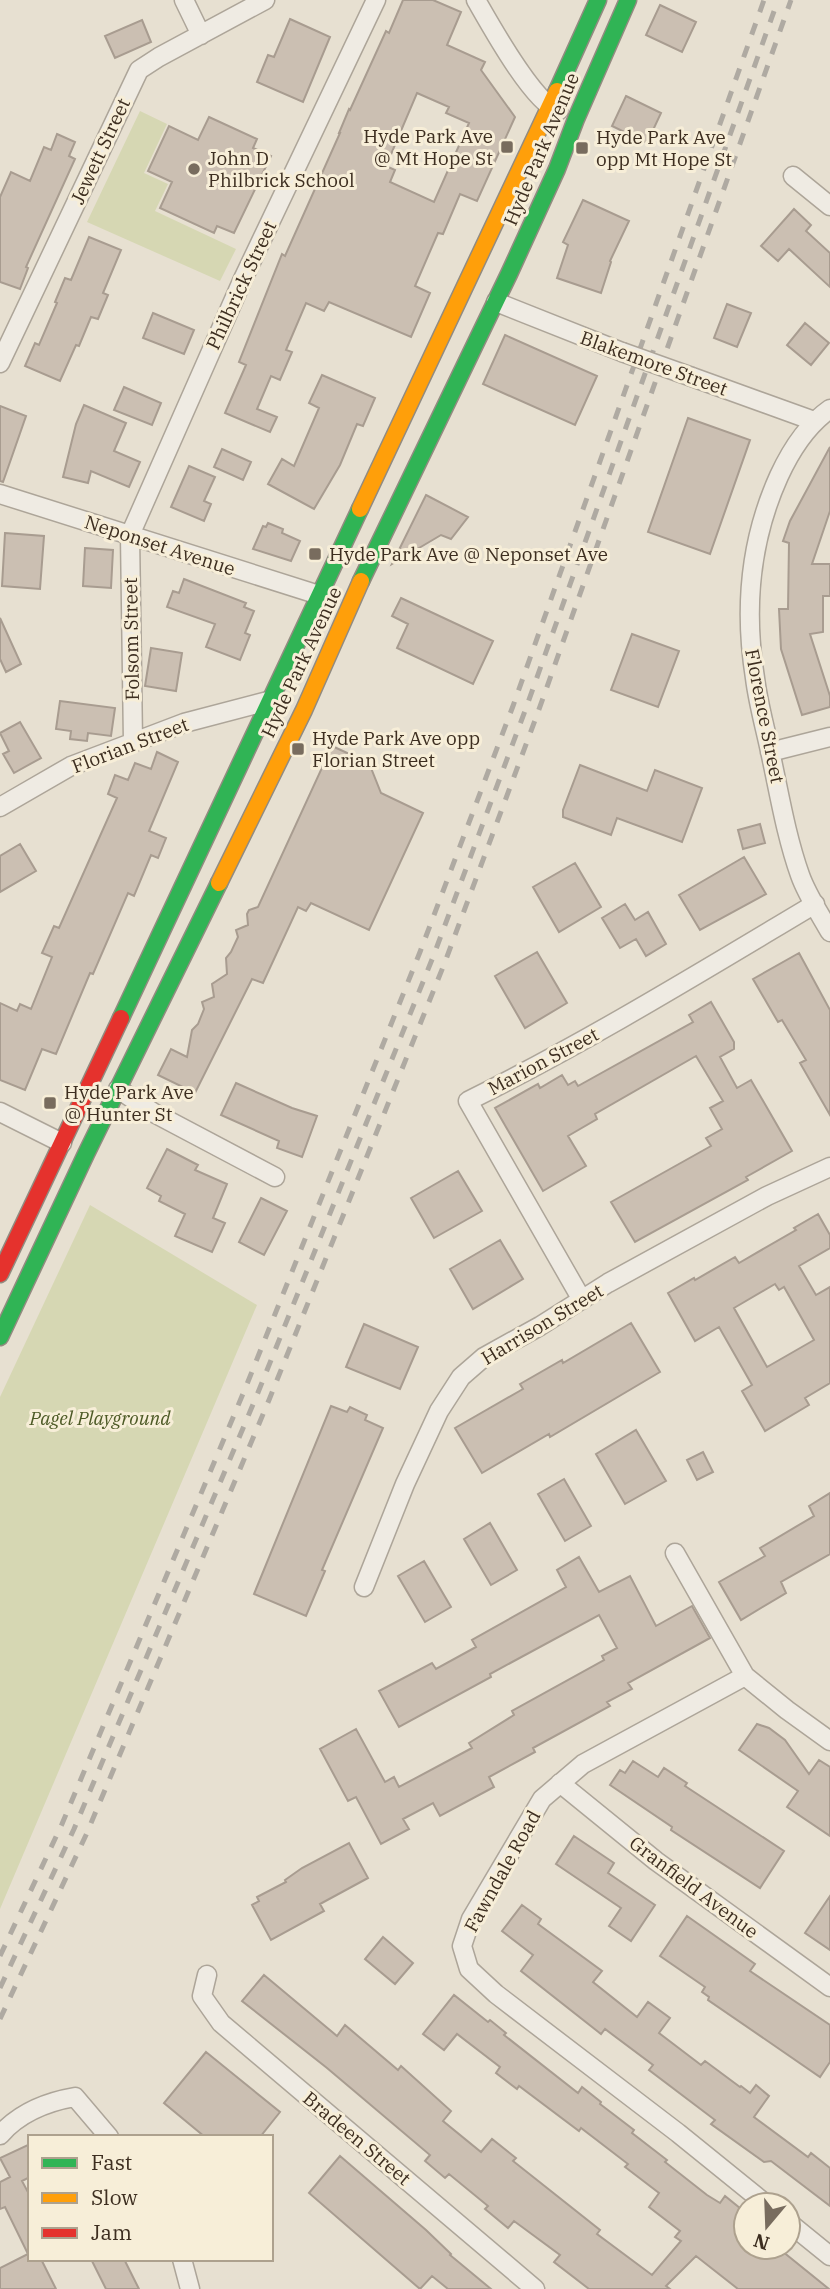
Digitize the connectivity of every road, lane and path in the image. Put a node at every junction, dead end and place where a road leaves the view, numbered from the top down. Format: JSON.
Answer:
{"nodes":[{"id":1,"x":184,"y":0,"type":"edge"},
{"id":2,"x":265,"y":0,"type":"edge"},
{"id":3,"x":376,"y":0,"type":"edge"},
{"id":4,"x":476,"y":0,"type":"edge"},
{"id":5,"x":598,"y":0,"type":"edge"},
{"id":6,"x":628,"y":0,"type":"edge"},
{"id":7,"x":201,"y":35,"type":"junction"},
{"id":8,"x":550,"y":108,"type":"junction"},
{"id":9,"x":576,"y":119,"type":"junction"},
{"id":10,"x":793,"y":176,"type":"dead end"},
{"id":11,"x":830,"y":206,"type":"edge"},
{"id":12,"x":465,"y":292,"type":"junction"},
{"id":13,"x":496,"y":302,"type":"junction"},
{"id":14,"x":0,"y":363,"type":"edge"},
{"id":15,"x":830,"y":408,"type":"edge"},
{"id":16,"x":814,"y":421,"type":"junction"},
{"id":17,"x":0,"y":494,"type":"edge"},
{"id":18,"x":130,"y":535,"type":"junction"},
{"id":19,"x":319,"y":595,"type":"junction"},
{"id":20,"x":268,"y":701,"type":"junction"},
{"id":21,"x":830,"y":737,"type":"edge"},
{"id":22,"x":133,"y":742,"type":"junction"},
{"id":23,"x":770,"y":752,"type":"junction"},
{"id":24,"x":0,"y":807,"type":"edge"},
{"id":25,"x":213,"y":822,"type":"junction"},
{"id":26,"x":242,"y":836,"type":"junction"},
{"id":27,"x":815,"y":904,"type":"junction"},
{"id":28,"x":830,"y":932,"type":"edge"},
{"id":29,"x":94,"y":1075,"type":"junction"},
{"id":30,"x":118,"y":1089,"type":"junction"},
{"id":31,"x":0,"y":1112,"type":"edge"},
{"id":32,"x":62,"y":1143,"type":"junction"},
{"id":33,"x":86,"y":1154,"type":"junction"},
{"id":34,"x":830,"y":1167,"type":"edge"},
{"id":35,"x":275,"y":1177,"type":"dead end"},
{"id":36,"x":0,"y":1274,"type":"edge"},
{"id":37,"x":582,"y":1300,"type":"junction"},
{"id":38,"x":0,"y":1337,"type":"edge"},
{"id":39,"x":675,"y":1553,"type":"dead end"},
{"id":40,"x":364,"y":1587,"type":"dead end"},
{"id":41,"x":746,"y":1676,"type":"junction"},
{"id":42,"x":830,"y":1741,"type":"edge"},
{"id":43,"x":560,"y":1783,"type":"junction"},
{"id":44,"x":208,"y":1975,"type":"dead end"},
{"id":45,"x":830,"y":1987,"type":"edge"},
{"id":46,"x":0,"y":2135,"type":"edge"},
{"id":47,"x":107,"y":2135,"type":"edge"},
{"id":48,"x":749,"y":2191,"type":"edge"},
{"id":49,"x":802,"y":2233,"type":"edge"},
{"id":50,"x":830,"y":2256,"type":"edge"},
{"id":51,"x":183,"y":2261,"type":"edge"},
{"id":52,"x":190,"y":2289,"type":"edge"},
{"id":53,"x":535,"y":2289,"type":"edge"}],
"edges":[{"from":1,"to":7,"type":"street"},
{"from":2,"to":7,"type":"street","name":"Jewett Street"},
{"from":3,"to":18,"type":"street","name":"Philbrick Street"},
{"from":4,"to":8,"type":"street"},
{"from":5,"to":8,"type":"main road","name":"Hyde Park Avenue"},
{"from":6,"to":9,"type":"main road","name":"Hyde Park Avenue"},
{"from":7,"to":14,"type":"street","name":"Jewett Street"},
{"from":8,"to":9,"type":"street"},
{"from":8,"to":12,"type":"main road","name":"Hyde Park Avenue"},
{"from":9,"to":13,"type":"main road","name":"Hyde Park Avenue"},
{"from":10,"to":11,"type":"street"},
{"from":12,"to":13,"type":"main road"},
{"from":12,"to":19,"type":"main road","name":"Hyde Park Avenue"},
{"from":13,"to":16,"type":"street","name":"Blakemore Street","bridge":true},
{"from":13,"to":26,"type":"main road","name":"Hyde Park Avenue"},
{"from":15,"to":16,"type":"street","name":"Florence Street"},
{"from":16,"to":23,"type":"street","name":"Florence Street"},
{"from":17,"to":18,"type":"street","name":"Neponset Avenue"},
{"from":18,"to":19,"type":"street","name":"Neponset Avenue"},
{"from":18,"to":22,"type":"street","name":"Folsom Street"},
{"from":19,"to":20,"type":"main road","name":"Hyde Park Avenue"},
{"from":20,"to":22,"type":"street","name":"Florian Street"},
{"from":20,"to":25,"type":"main road","name":"Hyde Park Avenue"},
{"from":21,"to":23,"type":"street"},
{"from":22,"to":24,"type":"street","name":"Florian Street"},
{"from":23,"to":27,"type":"street","name":"Florence Street"},
{"from":25,"to":26,"type":"main road"},
{"from":25,"to":29,"type":"main road","name":"Hyde Park Avenue"},
{"from":26,"to":30,"type":"main road","name":"Hyde Park Avenue"},
{"from":27,"to":28,"type":"street","name":"Florence Street"},
{"from":27,"to":37,"type":"street","name":"Marion Street"},
{"from":29,"to":30,"type":"main road"},
{"from":29,"to":32,"type":"main road","name":"Hyde Park Avenue"},
{"from":30,"to":33,"type":"main road","name":"Hyde Park Avenue"},
{"from":30,"to":35,"type":"street"},
{"from":31,"to":32,"type":"street"},
{"from":32,"to":33,"type":"main road"},
{"from":32,"to":36,"type":"main road","name":"Hyde Park Avenue"},
{"from":33,"to":38,"type":"main road","name":"Hyde Park Avenue"},
{"from":34,"to":37,"type":"street","name":"Harrison Street"},
{"from":37,"to":40,"type":"street","name":"Harrison Street"},
{"from":39,"to":41,"type":"street"},
{"from":41,"to":42,"type":"street"},
{"from":41,"to":43,"type":"street","name":"Fawndale Road"},
{"from":43,"to":45,"type":"street","name":"Granfield Avenue"},
{"from":43,"to":48,"type":"street","name":"Fawndale Road"},
{"from":44,"to":53,"type":"street","name":"Bradeen Street"},
{"from":46,"to":47,"type":"street"},
{"from":49,"to":50,"type":"street"},
{"from":51,"to":52,"type":"street"}]}
